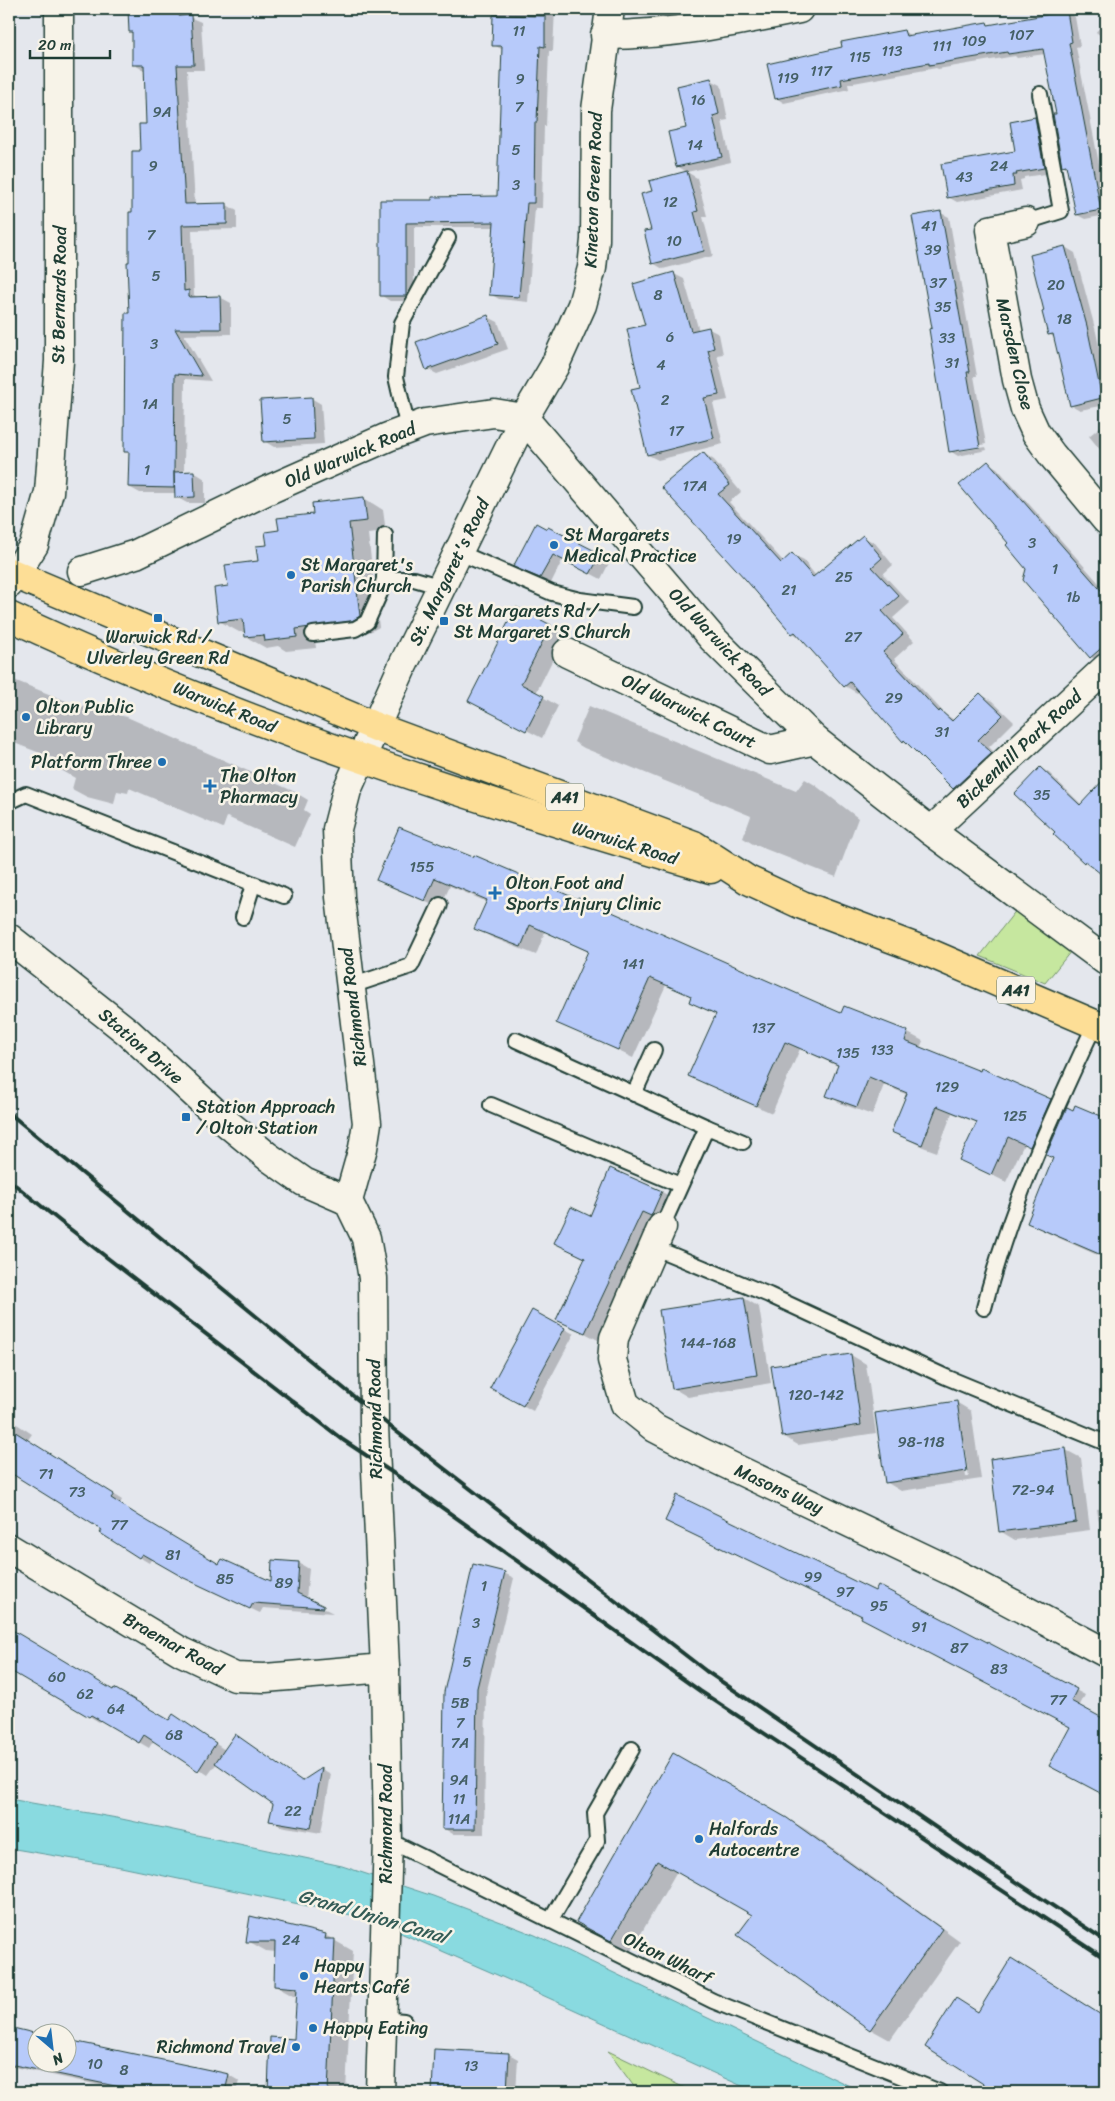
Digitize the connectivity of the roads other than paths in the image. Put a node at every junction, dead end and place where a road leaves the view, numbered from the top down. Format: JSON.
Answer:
{"nodes":[{"id":1,"x":59,"y":9,"type":"edge"},
{"id":2,"x":610,"y":9,"type":"edge"},
{"id":3,"x":799,"y":9,"type":"edge"},
{"id":4,"x":605,"y":35,"type":"junction"},
{"id":5,"x":1040,"y":94,"type":"dead end"},
{"id":6,"x":1026,"y":222,"type":"joint"},
{"id":7,"x":448,"y":238,"type":"dead end"},
{"id":8,"x":524,"y":418,"type":"junction"},
{"id":9,"x":408,"y":429,"type":"junction"},
{"id":10,"x":1106,"y":520,"type":"edge"},
{"id":11,"x":385,"y":536,"type":"dead end"},
{"id":12,"x":458,"y":552,"type":"junction"},
{"id":13,"x":82,"y":571,"type":"dead end"},
{"id":14,"x":11,"y":577,"type":"edge"},
{"id":15,"x":384,"y":579,"type":"junction"},
{"id":16,"x":442,"y":587,"type":"junction"},
{"id":17,"x":632,"y":607,"type":"dead end"},
{"id":18,"x":9,"y":616,"type":"edge"},
{"id":19,"x":313,"y":634,"type":"dead end"},
{"id":20,"x":567,"y":653,"type":"dead end"},
{"id":21,"x":1106,"y":668,"type":"edge"},
{"id":22,"x":376,"y":727,"type":"junction"},
{"id":23,"x":814,"y":740,"type":"junction"},
{"id":24,"x":360,"y":758,"type":"junction"},
{"id":25,"x":9,"y":802,"type":"edge"},
{"id":26,"x":931,"y":831,"type":"junction"},
{"id":27,"x":748,"y":880,"type":"junction"},
{"id":28,"x":253,"y":885,"type":"junction"},
{"id":29,"x":284,"y":896,"type":"dead end"},
{"id":30,"x":440,"y":905,"type":"dead end"},
{"id":31,"x":243,"y":917,"type":"dead end"},
{"id":32,"x":9,"y":938,"type":"edge"},
{"id":33,"x":1106,"y":961,"type":"edge"},
{"id":34,"x":351,"y":986,"type":"junction"},
{"id":35,"x":1101,"y":1026,"type":"edge"},
{"id":36,"x":516,"y":1040,"type":"dead end"},
{"id":37,"x":654,"y":1050,"type":"dead end"},
{"id":38,"x":634,"y":1094,"type":"junction"},
{"id":39,"x":491,"y":1105,"type":"dead end"},
{"id":40,"x":707,"y":1128,"type":"junction"},
{"id":41,"x":743,"y":1142,"type":"dead end"},
{"id":42,"x":680,"y":1185,"type":"junction"},
{"id":43,"x":348,"y":1201,"type":"junction"},
{"id":44,"x":657,"y":1237,"type":"junction"},
{"id":45,"x":984,"y":1308,"type":"dead end"},
{"id":46,"x":1106,"y":1443,"type":"edge"},
{"id":47,"x":9,"y":1548,"type":"edge"},
{"id":48,"x":1106,"y":1653,"type":"edge"},
{"id":49,"x":385,"y":1668,"type":"junction"},
{"id":50,"x":632,"y":1749,"type":"dead end"},
{"id":51,"x":388,"y":1840,"type":"junction"},
{"id":52,"x":550,"y":1921,"type":"junction"},
{"id":53,"x":380,"y":2092,"type":"edge"},
{"id":54,"x":940,"y":2092,"type":"edge"}],
"edges":[{"from":1,"to":14,"type":"street","name":"St Bernards Road"},
{"from":2,"to":4,"type":"street","name":"Kineton Green Road"},
{"from":3,"to":4,"type":"street"},
{"from":4,"to":8,"type":"street","name":"Kineton Green Road"},
{"from":5,"to":6,"type":"lane"},
{"from":6,"to":10,"type":"street","name":"Marsden Close"},
{"from":7,"to":9,"type":"lane"},
{"from":8,"to":9,"type":"street","name":"Old Warwick Road"},
{"from":8,"to":12,"type":"street","name":"St. Margaret's Road"},
{"from":8,"to":23,"type":"street","name":"Old Warwick Road"},
{"from":9,"to":13,"type":"street","name":"Old Warwick Road"},
{"from":11,"to":15,"type":"lane"},
{"from":12,"to":16,"type":"street","name":"St. Margaret's Road"},
{"from":12,"to":17,"type":"lane"},
{"from":14,"to":22,"type":"highway","name":"Warwick Road","number":"A41"},
{"from":15,"to":16,"type":"lane"},
{"from":15,"to":19,"type":"lane"},
{"from":16,"to":22,"type":"street","name":"St. Margaret's Road"},
{"from":18,"to":24,"type":"highway","name":"Warwick Road","number":"A41"},
{"from":20,"to":23,"type":"street","name":"Old Warwick Court"},
{"from":21,"to":26,"type":"street","name":"Bickenhill Park Road"},
{"from":22,"to":24,"type":"street"},
{"from":22,"to":27,"type":"highway","name":"Warwick Road","number":"A41"},
{"from":23,"to":26,"type":"street","name":"Old Warwick Road"},
{"from":24,"to":27,"type":"highway","name":"Warwick Road","number":"A41"},
{"from":24,"to":34,"type":"street","name":"Richmond Road"},
{"from":25,"to":28,"type":"lane"},
{"from":26,"to":33,"type":"street","name":"Old Warwick Road"},
{"from":27,"to":35,"type":"highway","name":"Warwick Road","number":"A41"},
{"from":28,"to":29,"type":"lane"},
{"from":28,"to":31,"type":"lane"},
{"from":30,"to":34,"type":"lane"},
{"from":32,"to":43,"type":"street","name":"Station Drive"},
{"from":34,"to":43,"type":"street","name":"Richmond Road"},
{"from":35,"to":45,"type":"lane"},
{"from":36,"to":38,"type":"lane"},
{"from":37,"to":38,"type":"lane"},
{"from":38,"to":40,"type":"lane"},
{"from":39,"to":42,"type":"lane"},
{"from":40,"to":41,"type":"lane"},
{"from":40,"to":42,"type":"lane"},
{"from":42,"to":44,"type":"lane"},
{"from":43,"to":49,"type":"street","name":"Richmond Road"},
{"from":44,"to":46,"type":"lane"},
{"from":44,"to":48,"type":"street","name":"Masons Way"},
{"from":47,"to":49,"type":"street","name":"Braemar Road"},
{"from":49,"to":51,"type":"street","name":"Richmond Road"},
{"from":50,"to":52,"type":"lane"},
{"from":51,"to":52,"type":"lane","name":"Olton Wharf"},
{"from":51,"to":53,"type":"street","name":"Richmond Road"},
{"from":52,"to":54,"type":"lane","name":"Olton Wharf"}]}
